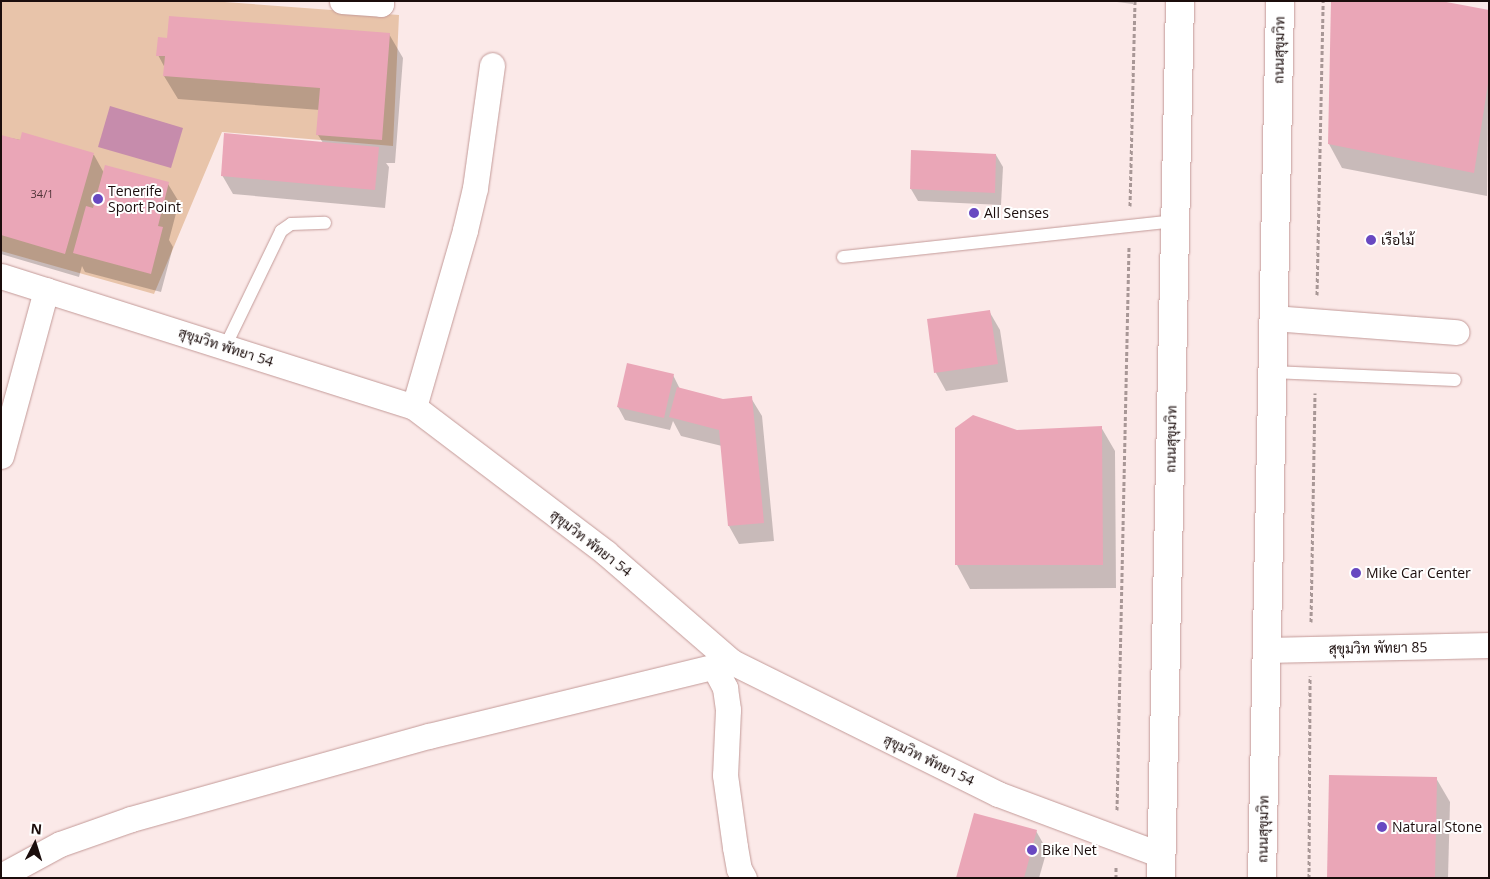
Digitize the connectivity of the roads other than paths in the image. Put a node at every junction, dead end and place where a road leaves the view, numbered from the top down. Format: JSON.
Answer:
{"nodes":[{"id":1,"x":342,"y":1,"type":"edge"},
{"id":2,"x":381,"y":1,"type":"edge"},
{"id":3,"x":1180,"y":1,"type":"edge"},
{"id":4,"x":1280,"y":1,"type":"edge"},
{"id":5,"x":492,"y":65,"type":"dead end"},
{"id":6,"x":1176,"y":220,"type":"junction"},
{"id":7,"x":324,"y":223,"type":"dead end"},
{"id":8,"x":843,"y":258,"type":"dead end"},
{"id":9,"x":1,"y":276,"type":"edge"},
{"id":10,"x":46,"y":290,"type":"junction"},
{"id":11,"x":1273,"y":318,"type":"junction"},
{"id":12,"x":1456,"y":332,"type":"dead end"},
{"id":13,"x":225,"y":347,"type":"junction"},
{"id":14,"x":1272,"y":372,"type":"junction"},
{"id":15,"x":1455,"y":380,"type":"dead end"},
{"id":16,"x":414,"y":407,"type":"junction"},
{"id":17,"x":1,"y":456,"type":"edge"},
{"id":18,"x":1489,"y":646,"type":"edge"},
{"id":19,"x":1267,"y":650,"type":"junction"},
{"id":20,"x":723,"y":665,"type":"junction"},
{"id":21,"x":1161,"y":866,"type":"edge"},
{"id":22,"x":1,"y":876,"type":"edge"},
{"id":23,"x":744,"y":878,"type":"edge"},
{"id":24,"x":1262,"y":878,"type":"edge"}],
"edges":[{"from":1,"to":2,"type":"street"},
{"from":3,"to":6,"type":"highway","name":"ถนนสุขุมวิท"},
{"from":4,"to":11,"type":"highway","name":"ถนนสุขุมวิท"},
{"from":5,"to":16,"type":"street"},
{"from":6,"to":8,"type":"lane"},
{"from":6,"to":21,"type":"highway","name":"ถนนสุขุมวิท"},
{"from":7,"to":13,"type":"lane"},
{"from":9,"to":10,"type":"street","name":"สุขุมวิท พัทยา 54"},
{"from":10,"to":13,"type":"street","name":"สุขุมวิท พัทยา 54"},
{"from":10,"to":17,"type":"street"},
{"from":11,"to":12,"type":"street"},
{"from":11,"to":14,"type":"highway","name":"ถนนสุขุมวิท"},
{"from":13,"to":16,"type":"street","name":"สุขุมวิท พัทยา 54"},
{"from":14,"to":15,"type":"lane"},
{"from":14,"to":19,"type":"highway","name":"ถนนสุขุมวิท"},
{"from":16,"to":20,"type":"street","name":"สุขุมวิท พัทยา 54"},
{"from":18,"to":19,"type":"street","name":"สุขุมวิท พัทยา 85"},
{"from":19,"to":24,"type":"highway","name":"ถนนสุขุมวิท"},
{"from":20,"to":21,"type":"street","name":"สุขุมวิท พัทยา 54"},
{"from":20,"to":22,"type":"street"},
{"from":20,"to":23,"type":"street"}]}
